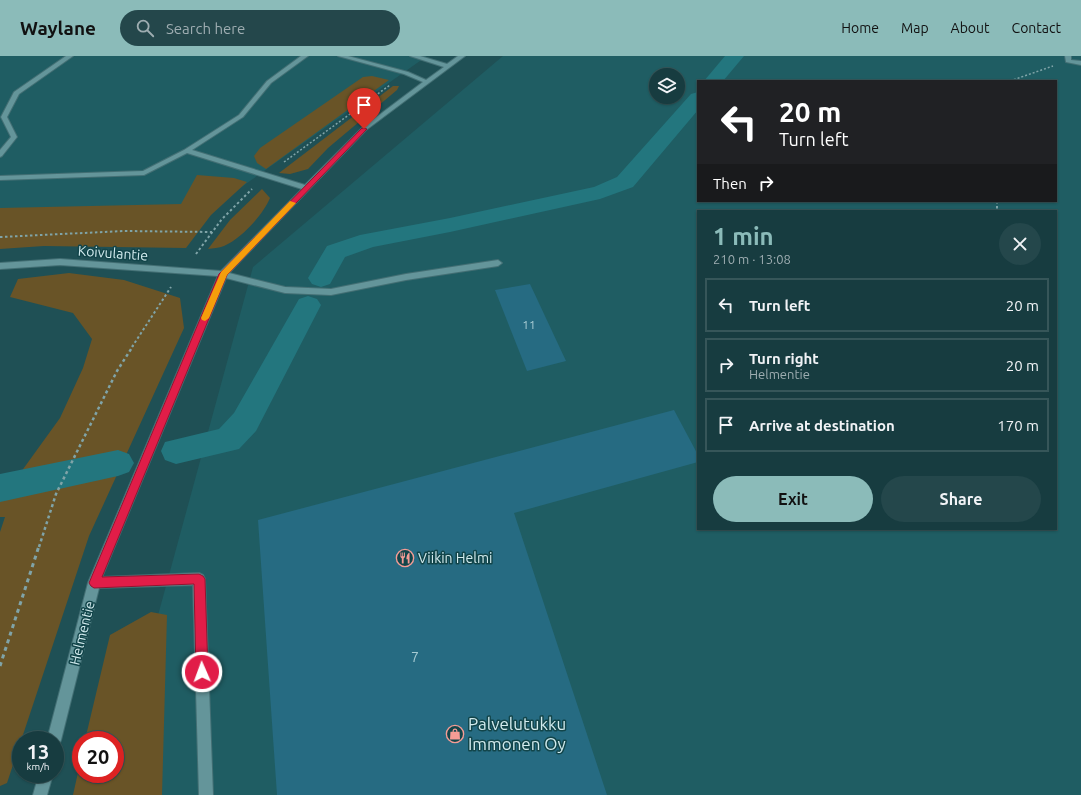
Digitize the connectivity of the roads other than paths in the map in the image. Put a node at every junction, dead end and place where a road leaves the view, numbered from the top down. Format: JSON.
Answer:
{"nodes":[{"id":1,"x":70,"y":56,"type":"edge"},
{"id":2,"x":305,"y":56,"type":"edge"},
{"id":3,"x":341,"y":56,"type":"edge"},
{"id":4,"x":413,"y":56,"type":"edge"},
{"id":5,"x":462,"y":56,"type":"edge"},
{"id":6,"x":1068,"y":58,"type":"edge"},
{"id":7,"x":1081,"y":63,"type":"edge"},
{"id":8,"x":448,"y":66,"type":"junction"},
{"id":9,"x":427,"y":82,"type":"junction"},
{"id":10,"x":186,"y":151,"type":"junction"},
{"id":11,"x":0,"y":155,"type":"edge"},
{"id":12,"x":0,"y":178,"type":"edge"},
{"id":13,"x":307,"y":188,"type":"junction"},
{"id":14,"x":498,"y":263,"type":"dead end"},
{"id":15,"x":0,"y":266,"type":"edge"},
{"id":16,"x":223,"y":274,"type":"junction"},
{"id":17,"x":94,"y":583,"type":"junction"},
{"id":18,"x":56,"y":731,"type":"edge"},
{"id":19,"x":43,"y":783,"type":"edge"},
{"id":20,"x":39,"y":794,"type":"edge"},
{"id":21,"x":206,"y":795,"type":"edge"}],
"edges":[{"from":1,"to":11,"type":"street"},
{"from":2,"to":10,"type":"street"},
{"from":3,"to":9,"type":"street"},
{"from":4,"to":8,"type":"street"},
{"from":5,"to":8,"type":"street","name":"Helmentie"},
{"from":6,"to":7,"type":"street"},
{"from":8,"to":9,"type":"street","name":"Helmentie"},
{"from":9,"to":13,"type":"street","name":"Helmentie"},
{"from":10,"to":12,"type":"street"},
{"from":10,"to":13,"type":"street"},
{"from":13,"to":16,"type":"street","name":"Helmentie"},
{"from":14,"to":16,"type":"street","name":"Koivulantie"},
{"from":15,"to":16,"type":"street","name":"Koivulantie"},
{"from":16,"to":17,"type":"street","name":"Helmentie"},
{"from":17,"to":18,"type":"street","name":"Helmentie"},
{"from":17,"to":21,"type":"street"},
{"from":19,"to":20,"type":"street"}]}
